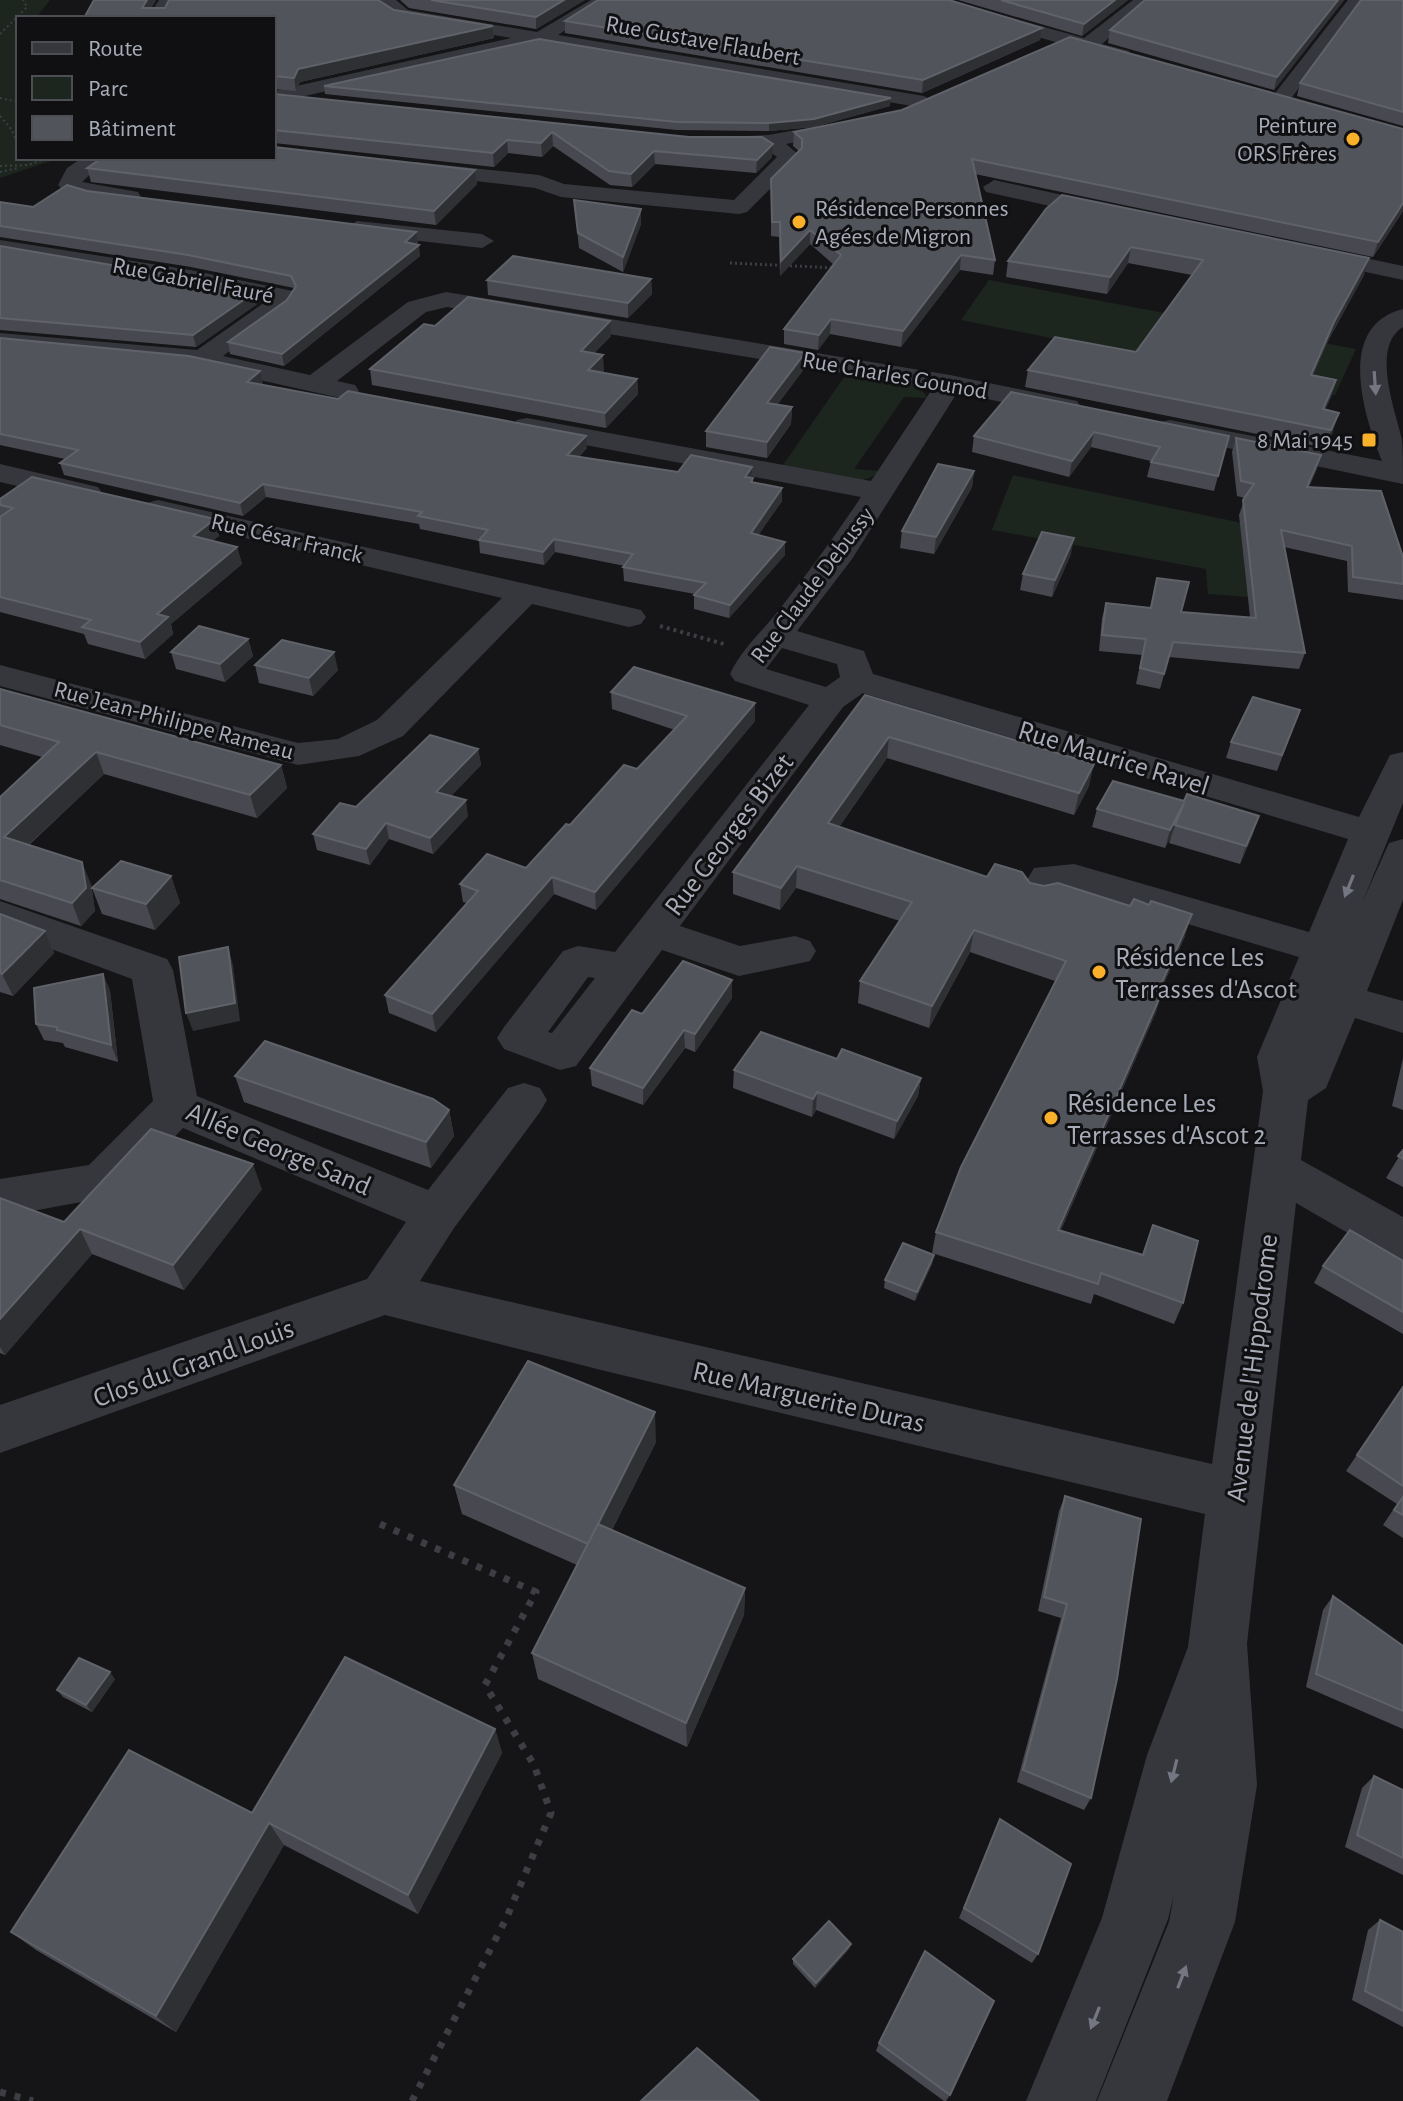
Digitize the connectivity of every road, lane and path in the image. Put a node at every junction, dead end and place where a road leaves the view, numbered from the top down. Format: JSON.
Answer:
{"nodes":[{"id":1,"x":23,"y":0,"type":"edge"},
{"id":2,"x":387,"y":0,"type":"edge"},
{"id":3,"x":603,"y":0,"type":"edge"},
{"id":4,"x":928,"y":0,"type":"edge"},
{"id":5,"x":1143,"y":0,"type":"edge"},
{"id":6,"x":1357,"y":0,"type":"edge"},
{"id":7,"x":1006,"y":5,"type":"edge"},
{"id":8,"x":981,"y":15,"type":"junction"},
{"id":9,"x":18,"y":16,"type":"edge"},
{"id":10,"x":16,"y":18,"type":"edge"},
{"id":11,"x":0,"y":34,"type":"edge"},
{"id":12,"x":542,"y":37,"type":"junction"},
{"id":13,"x":1076,"y":42,"type":"junction"},
{"id":14,"x":1038,"y":52,"type":"edge"},
{"id":15,"x":1137,"y":60,"type":"edge"},
{"id":16,"x":276,"y":97,"type":"edge"},
{"id":17,"x":276,"y":97,"type":"edge"},
{"id":18,"x":335,"y":104,"type":"edge"},
{"id":19,"x":1307,"y":109,"type":"edge"},
{"id":20,"x":0,"y":116,"type":"edge"},
{"id":21,"x":16,"y":141,"type":"edge"},
{"id":22,"x":689,"y":141,"type":"edge"},
{"id":23,"x":768,"y":141,"type":"junction"},
{"id":24,"x":23,"y":160,"type":"edge"},
{"id":25,"x":42,"y":160,"type":"edge"},
{"id":26,"x":93,"y":160,"type":"edge"},
{"id":27,"x":22,"y":163,"type":"dead end"},
{"id":28,"x":28,"y":165,"type":"junction"},
{"id":29,"x":0,"y":166,"type":"edge"},
{"id":30,"x":399,"y":166,"type":"edge"},
{"id":31,"x":0,"y":172,"type":"edge"},
{"id":32,"x":994,"y":187,"type":"dead end"},
{"id":33,"x":151,"y":200,"type":"edge"},
{"id":34,"x":1135,"y":217,"type":"edge"},
{"id":35,"x":333,"y":224,"type":"edge"},
{"id":36,"x":482,"y":241,"type":"dead end"},
{"id":37,"x":0,"y":247,"type":"edge"},
{"id":38,"x":1279,"y":247,"type":"edge"},
{"id":39,"x":730,"y":263,"type":"dead end"},
{"id":40,"x":843,"y":268,"type":"edge"},
{"id":41,"x":1403,"y":273,"type":"edge"},
{"id":42,"x":1403,"y":317,"type":"edge"},
{"id":43,"x":0,"y":341,"type":"edge"},
{"id":44,"x":202,"y":359,"type":"junction"},
{"id":45,"x":1400,"y":374,"type":"dead end"},
{"id":46,"x":950,"y":383,"type":"junction"},
{"id":47,"x":316,"y":384,"type":"junction"},
{"id":48,"x":369,"y":396,"type":"edge"},
{"id":49,"x":1403,"y":404,"type":"edge"},
{"id":50,"x":1086,"y":411,"type":"edge"},
{"id":51,"x":507,"y":422,"type":"edge"},
{"id":52,"x":1147,"y":424,"type":"edge"},
{"id":53,"x":1402,"y":472,"type":"edge"},
{"id":54,"x":0,"y":473,"type":"edge"},
{"id":55,"x":880,"y":492,"type":"junction"},
{"id":56,"x":526,"y":592,"type":"junction"},
{"id":57,"x":629,"y":617,"type":"joint"},
{"id":58,"x":766,"y":645,"type":"junction"},
{"id":59,"x":0,"y":675,"type":"edge"},
{"id":60,"x":844,"y":690,"type":"junction"},
{"id":61,"x":1403,"y":763,"type":"edge"},
{"id":62,"x":1386,"y":843,"type":"edge"},
{"id":63,"x":1040,"y":892,"type":"edge"},
{"id":64,"x":0,"y":915,"type":"edge"},
{"id":65,"x":654,"y":932,"type":"junction"},
{"id":66,"x":1323,"y":950,"type":"junction"},
{"id":67,"x":795,"y":951,"type":"dead end"},
{"id":68,"x":627,"y":969,"type":"dead end"},
{"id":69,"x":1342,"y":999,"type":"junction"},
{"id":70,"x":1403,"y":1017,"type":"edge"},
{"id":71,"x":1286,"y":1091,"type":"junction"},
{"id":72,"x":524,"y":1100,"type":"dead end"},
{"id":73,"x":176,"y":1106,"type":"junction"},
{"id":74,"x":1274,"y":1168,"type":"junction"},
{"id":75,"x":0,"y":1198,"type":"edge"},
{"id":76,"x":437,"y":1214,"type":"junction"},
{"id":77,"x":1403,"y":1241,"type":"edge"},
{"id":78,"x":385,"y":1294,"type":"junction"},
{"id":79,"x":0,"y":1429,"type":"edge"},
{"id":80,"x":1235,"y":1495,"type":"junction"},
{"id":81,"x":380,"y":1524,"type":"dead end"},
{"id":82,"x":1217,"y":1644,"type":"junction"},
{"id":83,"x":0,"y":2092,"type":"edge"},
{"id":84,"x":33,"y":2101,"type":"edge"},
{"id":85,"x":412,"y":2101,"type":"edge"},
{"id":86,"x":1061,"y":2101,"type":"edge"},
{"id":87,"x":1132,"y":2101,"type":"edge"}],
"edges":[{"from":1,"to":9,"type":"path"},
{"from":2,"to":12,"type":"street","name":"Rue Gustave Flaubert"},
{"from":3,"to":12,"type":"street"},
{"from":4,"to":8,"type":"street"},
{"from":5,"to":13,"type":"street"},
{"from":6,"to":19,"type":"street"},
{"from":7,"to":8,"type":"street"},
{"from":8,"to":13,"type":"street"},
{"from":10,"to":11,"type":"path"},
{"from":12,"to":16,"type":"street"},
{"from":12,"to":23,"type":"street","name":"Rue Gustave Flaubert"},
{"from":13,"to":14,"type":"street"},
{"from":13,"to":15,"type":"street"},
{"from":17,"to":18,"type":"street"},
{"from":20,"to":21,"type":"path"},
{"from":22,"to":23,"type":"street"},
{"from":23,"to":30,"type":"street"},
{"from":24,"to":27,"type":"path"},
{"from":25,"to":28,"type":"path"},
{"from":26,"to":33,"type":"street"},
{"from":28,"to":29,"type":"path"},
{"from":28,"to":31,"type":"path"},
{"from":32,"to":34,"type":"street"},
{"from":35,"to":36,"type":"street"},
{"from":37,"to":44,"type":"street","name":"Rue Gabriel Fauré"},
{"from":38,"to":41,"type":"street"},
{"from":39,"to":40,"type":"path"},
{"from":42,"to":53,"type":"street","one_way":true},
{"from":43,"to":44,"type":"street"},
{"from":44,"to":47,"type":"street"},
{"from":45,"to":49,"type":"street"},
{"from":46,"to":47,"type":"street","name":"Rue Charles Gounod"},
{"from":46,"to":50,"type":"street","name":"Rue Charles Gounod"},
{"from":46,"to":55,"type":"street","name":"Rue Claude Debussy"},
{"from":47,"to":48,"type":"street"},
{"from":51,"to":55,"type":"street"},
{"from":52,"to":53,"type":"street"},
{"from":54,"to":56,"type":"street","name":"Rue César Franck"},
{"from":55,"to":58,"type":"street","name":"Rue Claude Debussy"},
{"from":56,"to":57,"type":"street","name":"Rue César Franck"},
{"from":56,"to":59,"type":"street","name":"Rue Jean-Philippe Rameau"},
{"from":57,"to":58,"type":"path"},
{"from":58,"to":60,"type":"street"},
{"from":58,"to":60,"type":"street","name":"Rue Claude Debussy"},
{"from":60,"to":62,"type":"street","name":"Rue Maurice Ravel"},
{"from":60,"to":65,"type":"street","name":"Rue Georges Bizet"},
{"from":61,"to":62,"type":"street","name":"Avenue de l'Hippodrome"},
{"from":62,"to":66,"type":"street","name":"Avenue de l'Hippodrome","one_way":true},
{"from":62,"to":69,"type":"street","name":"Avenue de l'Hippodrome"},
{"from":63,"to":66,"type":"street"},
{"from":64,"to":73,"type":"street","name":"Allée George Sand"},
{"from":65,"to":67,"type":"street"},
{"from":65,"to":68,"type":"street","name":"Rue Georges Bizet"},
{"from":66,"to":71,"type":"street","name":"Avenue de l'Hippodrome"},
{"from":69,"to":70,"type":"street"},
{"from":69,"to":71,"type":"street","name":"Avenue de l'Hippodrome"},
{"from":71,"to":74,"type":"street","name":"Avenue de l'Hippodrome"},
{"from":72,"to":76,"type":"street"},
{"from":73,"to":75,"type":"street"},
{"from":73,"to":76,"type":"street","name":"Allée George Sand"},
{"from":74,"to":77,"type":"street"},
{"from":74,"to":80,"type":"street","name":"Avenue de l'Hippodrome"},
{"from":76,"to":78,"type":"street"},
{"from":78,"to":79,"type":"street","name":"Clos du Grand Louis"},
{"from":78,"to":80,"type":"street","name":"Rue Marguerite Duras"},
{"from":80,"to":82,"type":"street","name":"Avenue de l'Hippodrome"},
{"from":81,"to":85,"type":"path"},
{"from":82,"to":86,"type":"street","name":"Avenue de l'Hippodrome","one_way":true},
{"from":87,"to":82,"type":"street","name":"Avenue de l'Hippodrome","one_way":true},
{"from":83,"to":84,"type":"path"}]}
